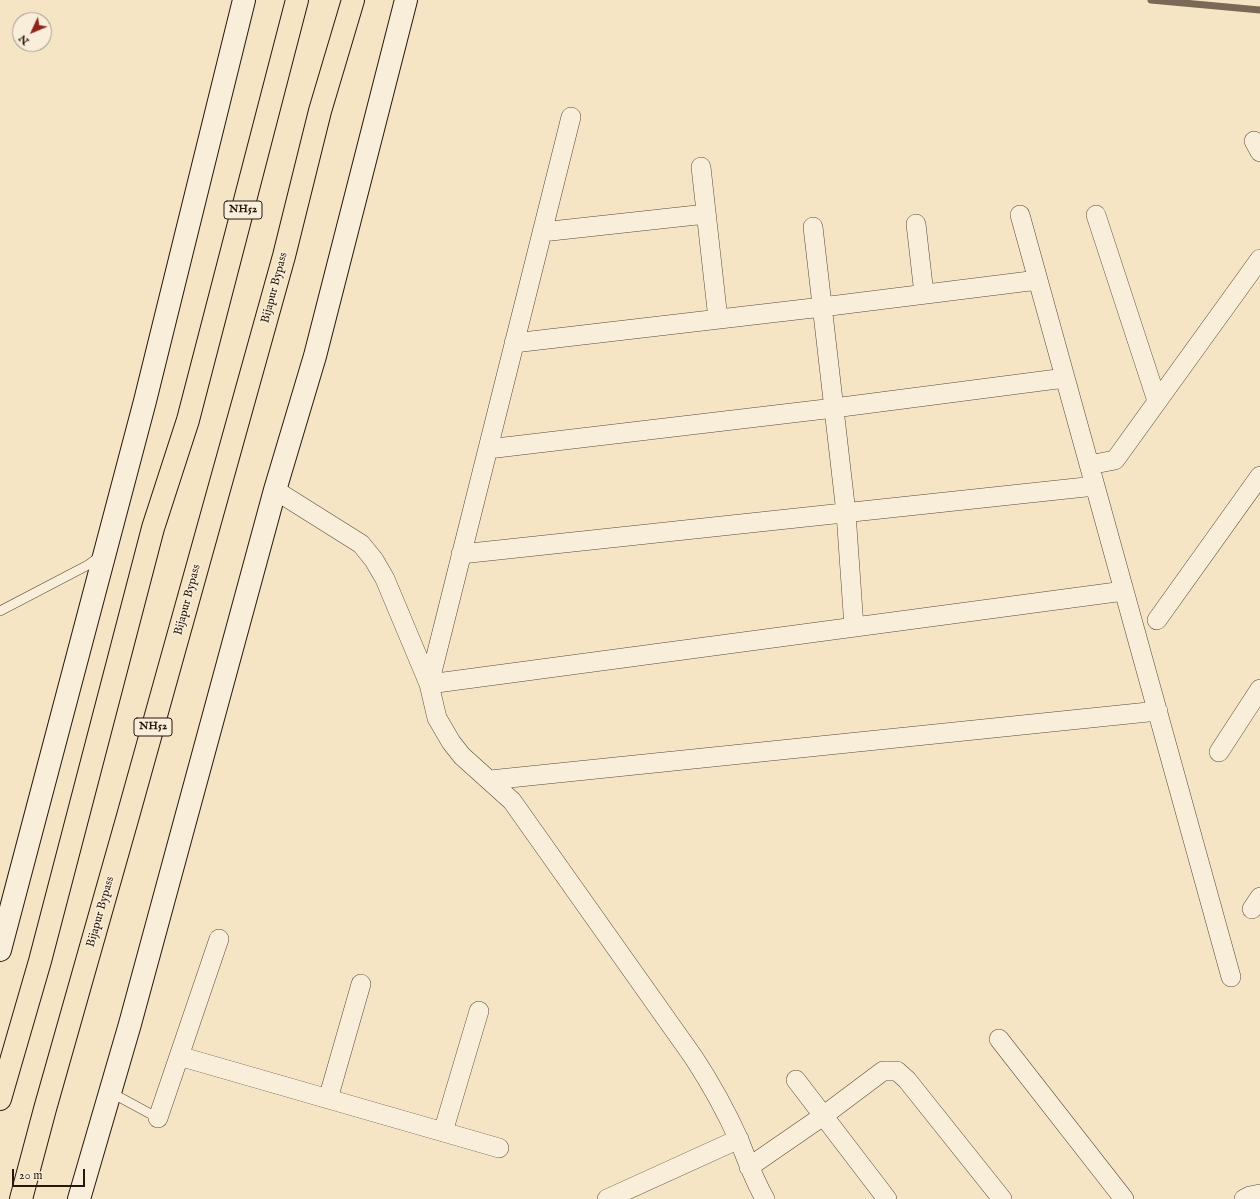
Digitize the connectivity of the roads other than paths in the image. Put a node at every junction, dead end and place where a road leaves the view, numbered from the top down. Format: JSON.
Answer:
{"nodes":[{"id":1,"x":244,"y":0,"type":"edge"},
{"id":2,"x":297,"y":0,"type":"edge"},
{"id":3,"x":353,"y":0,"type":"edge"},
{"id":4,"x":406,"y":0,"type":"edge"},
{"id":5,"x":571,"y":117,"type":"dead end"},
{"id":6,"x":701,"y":167,"type":"dead end"},
{"id":7,"x":706,"y":214,"type":"junction"},
{"id":8,"x":1020,"y":215,"type":"dead end"},
{"id":9,"x":1096,"y":216,"type":"dead end"},
{"id":10,"x":916,"y":224,"type":"dead end"},
{"id":11,"x":813,"y":227,"type":"dead end"},
{"id":12,"x":542,"y":232,"type":"junction"},
{"id":13,"x":1260,"y":259,"type":"edge"},
{"id":14,"x":1038,"y":280,"type":"junction"},
{"id":15,"x":924,"y":294,"type":"junction"},
{"id":16,"x":822,"y":307,"type":"junction"},
{"id":17,"x":718,"y":319,"type":"junction"},
{"id":18,"x":514,"y":343,"type":"junction"},
{"id":19,"x":1065,"y":378,"type":"junction"},
{"id":20,"x":1157,"y":401,"type":"junction"},
{"id":21,"x":834,"y":408,"type":"junction"},
{"id":22,"x":488,"y":449,"type":"junction"},
{"id":23,"x":1089,"y":465,"type":"junction"},
{"id":24,"x":1260,"y":476,"type":"edge"},
{"id":25,"x":1095,"y":486,"type":"junction"},
{"id":26,"x":275,"y":490,"type":"junction"},
{"id":27,"x":846,"y":513,"type":"junction"},
{"id":28,"x":106,"y":552,"type":"junction"},
{"id":29,"x":461,"y":554,"type":"junction"},
{"id":30,"x":1124,"y":591,"type":"junction"},
{"id":31,"x":0,"y":611,"type":"edge"},
{"id":32,"x":1157,"y":620,"type":"dead end"},
{"id":33,"x":854,"y":627,"type":"junction"},
{"id":34,"x":429,"y":684,"type":"junction"},
{"id":35,"x":1260,"y":689,"type":"edge"},
{"id":36,"x":1158,"y":711,"type":"junction"},
{"id":37,"x":1219,"y":752,"type":"dead end"},
{"id":38,"x":490,"y":780,"type":"junction"},
{"id":39,"x":219,"y":938,"type":"dead end"},
{"id":40,"x":0,"y":950,"type":"edge"},
{"id":41,"x":1231,"y":977,"type":"dead end"},
{"id":42,"x":361,"y":984,"type":"dead end"},
{"id":43,"x":479,"y":1011,"type":"dead end"},
{"id":44,"x":999,"y":1039,"type":"dead end"},
{"id":45,"x":179,"y":1056,"type":"junction"},
{"id":46,"x":796,"y":1080,"type":"dead end"},
{"id":47,"x":110,"y":1092,"type":"junction"},
{"id":48,"x":0,"y":1099,"type":"edge"},
{"id":49,"x":328,"y":1099,"type":"junction"},
{"id":50,"x":823,"y":1116,"type":"junction"},
{"id":51,"x":158,"y":1118,"type":"joint"},
{"id":52,"x":442,"y":1132,"type":"junction"},
{"id":53,"x":738,"y":1139,"type":"junction"},
{"id":54,"x":499,"y":1148,"type":"dead end"},
{"id":55,"x":749,"y":1167,"type":"junction"},
{"id":56,"x":1260,"y":1194,"type":"edge"},
{"id":57,"x":21,"y":1199,"type":"edge"},
{"id":58,"x":79,"y":1199,"type":"edge"},
{"id":59,"x":608,"y":1199,"type":"edge"},
{"id":60,"x":765,"y":1199,"type":"edge"},
{"id":61,"x":887,"y":1199,"type":"edge"},
{"id":62,"x":1002,"y":1199,"type":"edge"},
{"id":63,"x":1124,"y":1199,"type":"edge"},
{"id":64,"x":1244,"y":1199,"type":"edge"}],
"edges":[{"from":1,"to":28,"type":"street"},
{"from":2,"to":48,"type":"highway","number":"NH52"},
{"from":3,"to":57,"type":"highway","name":"Bijapur Bypass","number":"NH52"},
{"from":4,"to":26,"type":"street"},
{"from":5,"to":12,"type":"street"},
{"from":6,"to":7,"type":"street"},
{"from":7,"to":12,"type":"street"},
{"from":7,"to":17,"type":"street"},
{"from":8,"to":14,"type":"street"},
{"from":9,"to":20,"type":"street"},
{"from":10,"to":15,"type":"street"},
{"from":11,"to":16,"type":"street"},
{"from":12,"to":18,"type":"street"},
{"from":13,"to":20,"type":"street"},
{"from":14,"to":15,"type":"street"},
{"from":14,"to":19,"type":"street"},
{"from":15,"to":16,"type":"street"},
{"from":16,"to":17,"type":"street"},
{"from":16,"to":21,"type":"street"},
{"from":17,"to":18,"type":"street"},
{"from":18,"to":22,"type":"street"},
{"from":19,"to":21,"type":"street"},
{"from":19,"to":23,"type":"street"},
{"from":20,"to":23,"type":"street"},
{"from":21,"to":22,"type":"street"},
{"from":21,"to":27,"type":"street"},
{"from":22,"to":29,"type":"street"},
{"from":23,"to":25,"type":"street"},
{"from":24,"to":32,"type":"street"},
{"from":25,"to":27,"type":"street"},
{"from":25,"to":30,"type":"street"},
{"from":26,"to":34,"type":"street"},
{"from":26,"to":47,"type":"street"},
{"from":27,"to":29,"type":"street"},
{"from":27,"to":33,"type":"street"},
{"from":28,"to":31,"type":"lane"},
{"from":28,"to":40,"type":"street"},
{"from":29,"to":34,"type":"street"},
{"from":30,"to":33,"type":"street"},
{"from":30,"to":36,"type":"street"},
{"from":33,"to":34,"type":"street"},
{"from":34,"to":38,"type":"street"},
{"from":35,"to":37,"type":"street"},
{"from":36,"to":38,"type":"street"},
{"from":36,"to":41,"type":"street"},
{"from":38,"to":53,"type":"street"},
{"from":39,"to":45,"type":"street"},
{"from":42,"to":49,"type":"street"},
{"from":43,"to":52,"type":"street"},
{"from":44,"to":63,"type":"street"},
{"from":45,"to":49,"type":"street"},
{"from":45,"to":51,"type":"street"},
{"from":46,"to":50,"type":"street"},
{"from":47,"to":51,"type":"lane"},
{"from":47,"to":58,"type":"street"},
{"from":49,"to":52,"type":"street"},
{"from":50,"to":55,"type":"street"},
{"from":50,"to":61,"type":"street"},
{"from":50,"to":62,"type":"street"},
{"from":52,"to":54,"type":"street"},
{"from":53,"to":55,"type":"street"},
{"from":53,"to":59,"type":"street"},
{"from":55,"to":60,"type":"street"},
{"from":56,"to":64,"type":"street"}]}
